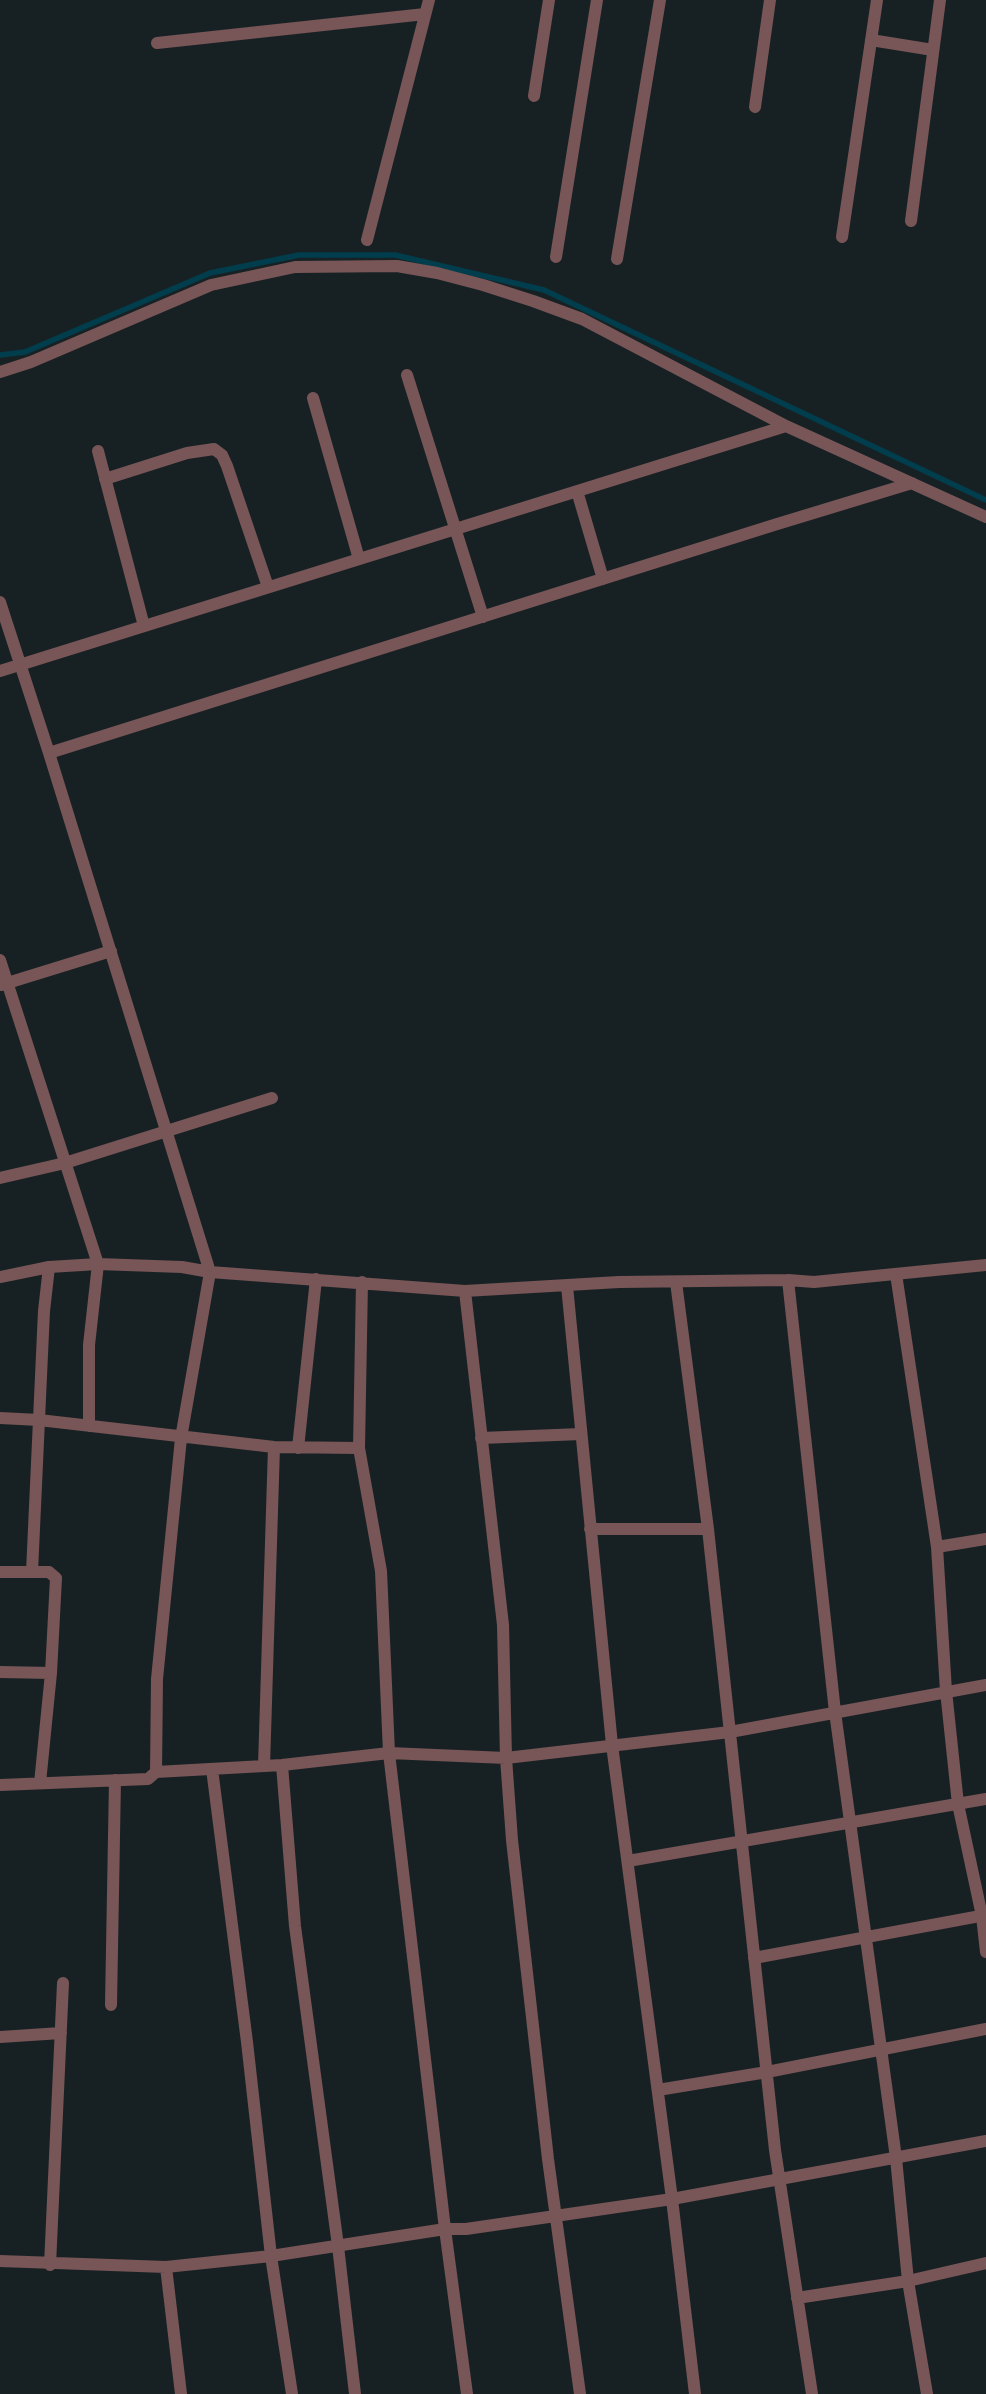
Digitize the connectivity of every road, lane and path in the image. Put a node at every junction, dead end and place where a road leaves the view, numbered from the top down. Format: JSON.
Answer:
{"nodes":[{"id":1,"x":429,"y":0,"type":"edge"},
{"id":2,"x":549,"y":0,"type":"edge"},
{"id":3,"x":597,"y":0,"type":"edge"},
{"id":4,"x":660,"y":0,"type":"edge"},
{"id":5,"x":770,"y":0,"type":"edge"},
{"id":6,"x":877,"y":0,"type":"edge"},
{"id":7,"x":940,"y":0,"type":"edge"},
{"id":8,"x":425,"y":14,"type":"junction"},
{"id":9,"x":871,"y":40,"type":"junction"},
{"id":10,"x":157,"y":43,"type":"dead end"},
{"id":11,"x":934,"y":50,"type":"junction"},
{"id":12,"x":534,"y":96,"type":"dead end"},
{"id":13,"x":756,"y":107,"type":"dead end"},
{"id":14,"x":911,"y":221,"type":"dead end"},
{"id":15,"x":842,"y":237,"type":"dead end"},
{"id":16,"x":367,"y":240,"type":"dead end"},
{"id":17,"x":556,"y":257,"type":"dead end"},
{"id":18,"x":616,"y":259,"type":"dead end"},
{"id":19,"x":0,"y":372,"type":"edge"},
{"id":20,"x":407,"y":375,"type":"dead end"},
{"id":21,"x":312,"y":398,"type":"dead end"},
{"id":22,"x":786,"y":426,"type":"junction"},
{"id":23,"x":98,"y":451,"type":"dead end"},
{"id":24,"x":105,"y":479,"type":"junction"},
{"id":25,"x":912,"y":483,"type":"junction"},
{"id":26,"x":577,"y":491,"type":"junction"},
{"id":27,"x":986,"y":517,"type":"edge"},
{"id":28,"x":456,"y":529,"type":"junction"},
{"id":29,"x":359,"y":559,"type":"junction"},
{"id":30,"x":602,"y":579,"type":"junction"},
{"id":31,"x":268,"y":587,"type":"junction"},
{"id":32,"x":0,"y":602,"type":"edge"},
{"id":33,"x":483,"y":617,"type":"junction"},
{"id":34,"x":144,"y":626,"type":"junction"},
{"id":35,"x":21,"y":664,"type":"junction"},
{"id":36,"x":0,"y":671,"type":"edge"},
{"id":37,"x":49,"y":753,"type":"junction"},
{"id":38,"x":111,"y":951,"type":"junction"},
{"id":39,"x":0,"y":960,"type":"edge"},
{"id":40,"x":4,"y":984,"type":"edge"},
{"id":41,"x":272,"y":1098,"type":"dead end"},
{"id":42,"x":167,"y":1130,"type":"junction"},
{"id":43,"x":65,"y":1163,"type":"junction"},
{"id":44,"x":0,"y":1178,"type":"edge"},
{"id":45,"x":98,"y":1264,"type":"junction"},
{"id":46,"x":986,"y":1265,"type":"edge"},
{"id":47,"x":49,"y":1267,"type":"junction"},
{"id":48,"x":210,"y":1272,"type":"junction"},
{"id":49,"x":896,"y":1274,"type":"junction"},
{"id":50,"x":0,"y":1277,"type":"edge"},
{"id":51,"x":316,"y":1279,"type":"junction"},
{"id":52,"x":788,"y":1280,"type":"junction"},
{"id":53,"x":362,"y":1282,"type":"junction"},
{"id":54,"x":676,"y":1282,"type":"junction"},
{"id":55,"x":567,"y":1286,"type":"junction"},
{"id":56,"x":465,"y":1291,"type":"junction"},
{"id":57,"x":0,"y":1418,"type":"edge"},
{"id":58,"x":39,"y":1420,"type":"junction"},
{"id":59,"x":89,"y":1426,"type":"junction"},
{"id":60,"x":581,"y":1434,"type":"junction"},
{"id":61,"x":181,"y":1438,"type":"junction"},
{"id":62,"x":481,"y":1438,"type":"junction"},
{"id":63,"x":274,"y":1447,"type":"junction"},
{"id":64,"x":298,"y":1448,"type":"junction"},
{"id":65,"x":359,"y":1448,"type":"junction"},
{"id":66,"x":590,"y":1529,"type":"junction"},
{"id":67,"x":708,"y":1529,"type":"junction"},
{"id":68,"x":986,"y":1539,"type":"edge"},
{"id":69,"x":937,"y":1547,"type":"junction"},
{"id":70,"x":0,"y":1572,"type":"edge"},
{"id":71,"x":32,"y":1572,"type":"junction"},
{"id":72,"x":0,"y":1672,"type":"edge"},
{"id":73,"x":51,"y":1673,"type":"junction"},
{"id":74,"x":986,"y":1685,"type":"edge"},
{"id":75,"x":946,"y":1692,"type":"junction"},
{"id":76,"x":835,"y":1712,"type":"junction"},
{"id":77,"x":730,"y":1732,"type":"junction"},
{"id":78,"x":612,"y":1745,"type":"junction"},
{"id":79,"x":389,"y":1753,"type":"junction"},
{"id":80,"x":506,"y":1758,"type":"junction"},
{"id":81,"x":282,"y":1765,"type":"junction"},
{"id":82,"x":264,"y":1766,"type":"junction"},
{"id":83,"x":212,"y":1770,"type":"junction"},
{"id":84,"x":156,"y":1772,"type":"junction"},
{"id":85,"x":115,"y":1780,"type":"junction"},
{"id":86,"x":40,"y":1783,"type":"junction"},
{"id":87,"x":0,"y":1785,"type":"edge"},
{"id":88,"x":986,"y":1799,"type":"edge"},
{"id":89,"x":958,"y":1804,"type":"junction"},
{"id":90,"x":850,"y":1822,"type":"junction"},
{"id":91,"x":742,"y":1841,"type":"junction"},
{"id":92,"x":628,"y":1861,"type":"junction"},
{"id":93,"x":984,"y":1915,"type":"edge"},
{"id":94,"x":866,"y":1937,"type":"junction"},
{"id":95,"x":986,"y":1952,"type":"edge"},
{"id":96,"x":754,"y":1958,"type":"junction"},
{"id":97,"x":63,"y":1982,"type":"dead end"},
{"id":98,"x":111,"y":2005,"type":"dead end"},
{"id":99,"x":986,"y":2029,"type":"edge"},
{"id":100,"x":61,"y":2034,"type":"junction"},
{"id":101,"x":0,"y":2037,"type":"edge"},
{"id":102,"x":881,"y":2050,"type":"junction"},
{"id":103,"x":767,"y":2072,"type":"junction"},
{"id":104,"x":658,"y":2090,"type":"junction"},
{"id":105,"x":986,"y":2141,"type":"edge"},
{"id":106,"x":896,"y":2158,"type":"junction"},
{"id":107,"x":780,"y":2179,"type":"junction"},
{"id":108,"x":672,"y":2199,"type":"junction"},
{"id":109,"x":556,"y":2216,"type":"junction"},
{"id":110,"x":445,"y":2229,"type":"junction"},
{"id":111,"x":338,"y":2246,"type":"junction"},
{"id":112,"x":272,"y":2256,"type":"junction"},
{"id":113,"x":0,"y":2262,"type":"edge"},
{"id":114,"x":986,"y":2263,"type":"edge"},
{"id":115,"x":50,"y":2264,"type":"junction"},
{"id":116,"x":166,"y":2267,"type":"junction"},
{"id":117,"x":908,"y":2281,"type":"junction"},
{"id":118,"x":797,"y":2298,"type":"junction"},
{"id":119,"x":182,"y":2394,"type":"edge"},
{"id":120,"x":292,"y":2394,"type":"edge"},
{"id":121,"x":355,"y":2394,"type":"edge"},
{"id":122,"x":467,"y":2394,"type":"edge"},
{"id":123,"x":580,"y":2394,"type":"edge"},
{"id":124,"x":695,"y":2394,"type":"edge"},
{"id":125,"x":812,"y":2394,"type":"edge"},
{"id":126,"x":927,"y":2394,"type":"edge"}],
"edges":[{"from":1,"to":8,"type":"street"},
{"from":2,"to":12,"type":"street"},
{"from":3,"to":17,"type":"street"},
{"from":4,"to":18,"type":"street"},
{"from":5,"to":13,"type":"street"},
{"from":6,"to":9,"type":"street"},
{"from":7,"to":11,"type":"street"},
{"from":8,"to":10,"type":"street"},
{"from":8,"to":16,"type":"street"},
{"from":9,"to":11,"type":"street"},
{"from":9,"to":15,"type":"street"},
{"from":11,"to":14,"type":"street"},
{"from":19,"to":22,"type":"street"},
{"from":20,"to":28,"type":"street"},
{"from":21,"to":29,"type":"street"},
{"from":22,"to":25,"type":"street"},
{"from":22,"to":26,"type":"street"},
{"from":23,"to":24,"type":"street"},
{"from":24,"to":31,"type":"street"},
{"from":24,"to":34,"type":"street"},
{"from":25,"to":27,"type":"street"},
{"from":25,"to":30,"type":"street"},
{"from":26,"to":28,"type":"street"},
{"from":26,"to":30,"type":"street"},
{"from":28,"to":29,"type":"street"},
{"from":28,"to":33,"type":"street"},
{"from":29,"to":31,"type":"street"},
{"from":30,"to":33,"type":"street"},
{"from":31,"to":34,"type":"street"},
{"from":32,"to":35,"type":"street"},
{"from":33,"to":37,"type":"street"},
{"from":34,"to":35,"type":"street"},
{"from":35,"to":36,"type":"street"},
{"from":35,"to":37,"type":"street"},
{"from":37,"to":38,"type":"street"},
{"from":38,"to":40,"type":"street"},
{"from":38,"to":42,"type":"street"},
{"from":39,"to":40,"type":"street"},
{"from":40,"to":43,"type":"street"},
{"from":41,"to":42,"type":"street"},
{"from":42,"to":43,"type":"street"},
{"from":42,"to":48,"type":"street"},
{"from":43,"to":44,"type":"street"},
{"from":43,"to":45,"type":"street"},
{"from":45,"to":47,"type":"street"},
{"from":45,"to":48,"type":"street"},
{"from":45,"to":59,"type":"street"},
{"from":46,"to":49,"type":"street"},
{"from":47,"to":50,"type":"street"},
{"from":47,"to":58,"type":"street"},
{"from":48,"to":51,"type":"street"},
{"from":48,"to":61,"type":"street"},
{"from":49,"to":52,"type":"street"},
{"from":49,"to":69,"type":"street"},
{"from":51,"to":53,"type":"street"},
{"from":51,"to":64,"type":"street"},
{"from":52,"to":54,"type":"street"},
{"from":52,"to":76,"type":"street"},
{"from":53,"to":56,"type":"street"},
{"from":53,"to":65,"type":"street"},
{"from":54,"to":55,"type":"street"},
{"from":54,"to":67,"type":"street"},
{"from":55,"to":56,"type":"street"},
{"from":55,"to":60,"type":"street"},
{"from":56,"to":62,"type":"street"},
{"from":57,"to":58,"type":"street"},
{"from":58,"to":59,"type":"street"},
{"from":58,"to":71,"type":"street"},
{"from":59,"to":61,"type":"street"},
{"from":60,"to":62,"type":"street"},
{"from":60,"to":66,"type":"street"},
{"from":61,"to":63,"type":"street"},
{"from":61,"to":84,"type":"street"},
{"from":62,"to":80,"type":"street"},
{"from":63,"to":64,"type":"street"},
{"from":63,"to":82,"type":"street"},
{"from":64,"to":65,"type":"street"},
{"from":65,"to":79,"type":"street"},
{"from":66,"to":67,"type":"street"},
{"from":66,"to":78,"type":"street"},
{"from":67,"to":77,"type":"street"},
{"from":68,"to":69,"type":"street"},
{"from":69,"to":75,"type":"street"},
{"from":70,"to":71,"type":"street"},
{"from":71,"to":73,"type":"street"},
{"from":72,"to":73,"type":"street"},
{"from":73,"to":86,"type":"street"},
{"from":74,"to":75,"type":"street"},
{"from":75,"to":76,"type":"street"},
{"from":75,"to":89,"type":"street"},
{"from":76,"to":77,"type":"street"},
{"from":76,"to":90,"type":"street"},
{"from":77,"to":78,"type":"street"},
{"from":77,"to":91,"type":"street"},
{"from":78,"to":80,"type":"street"},
{"from":78,"to":92,"type":"street"},
{"from":79,"to":80,"type":"street"},
{"from":79,"to":81,"type":"street"},
{"from":79,"to":110,"type":"street"},
{"from":80,"to":109,"type":"street"},
{"from":81,"to":82,"type":"street"},
{"from":81,"to":111,"type":"street"},
{"from":82,"to":83,"type":"street"},
{"from":83,"to":84,"type":"street"},
{"from":83,"to":112,"type":"street"},
{"from":84,"to":85,"type":"street"},
{"from":85,"to":86,"type":"street"},
{"from":85,"to":98,"type":"street"},
{"from":86,"to":87,"type":"street"},
{"from":88,"to":89,"type":"street"},
{"from":89,"to":90,"type":"street"},
{"from":89,"to":93,"type":"street"},
{"from":90,"to":91,"type":"street"},
{"from":90,"to":94,"type":"street"},
{"from":91,"to":92,"type":"street"},
{"from":91,"to":96,"type":"street"},
{"from":92,"to":104,"type":"street"},
{"from":93,"to":94,"type":"street"},
{"from":93,"to":95,"type":"street"},
{"from":94,"to":96,"type":"street"},
{"from":94,"to":102,"type":"street"},
{"from":96,"to":103,"type":"street"},
{"from":97,"to":100,"type":"street"},
{"from":99,"to":102,"type":"street"},
{"from":100,"to":101,"type":"street"},
{"from":100,"to":115,"type":"street"},
{"from":102,"to":103,"type":"street"},
{"from":102,"to":106,"type":"street"},
{"from":103,"to":104,"type":"street"},
{"from":103,"to":107,"type":"street"},
{"from":104,"to":108,"type":"street"},
{"from":105,"to":106,"type":"street"},
{"from":106,"to":107,"type":"street"},
{"from":106,"to":117,"type":"street"},
{"from":107,"to":108,"type":"street"},
{"from":107,"to":118,"type":"street"},
{"from":108,"to":109,"type":"street"},
{"from":108,"to":124,"type":"street"},
{"from":109,"to":110,"type":"street"},
{"from":109,"to":123,"type":"street"},
{"from":110,"to":111,"type":"street"},
{"from":110,"to":122,"type":"street"},
{"from":111,"to":112,"type":"street"},
{"from":111,"to":121,"type":"street"},
{"from":112,"to":116,"type":"street"},
{"from":112,"to":120,"type":"street"},
{"from":113,"to":115,"type":"street"},
{"from":114,"to":117,"type":"street"},
{"from":115,"to":116,"type":"street"},
{"from":116,"to":119,"type":"street"},
{"from":117,"to":118,"type":"street"},
{"from":117,"to":126,"type":"street"},
{"from":118,"to":125,"type":"street"}]}
